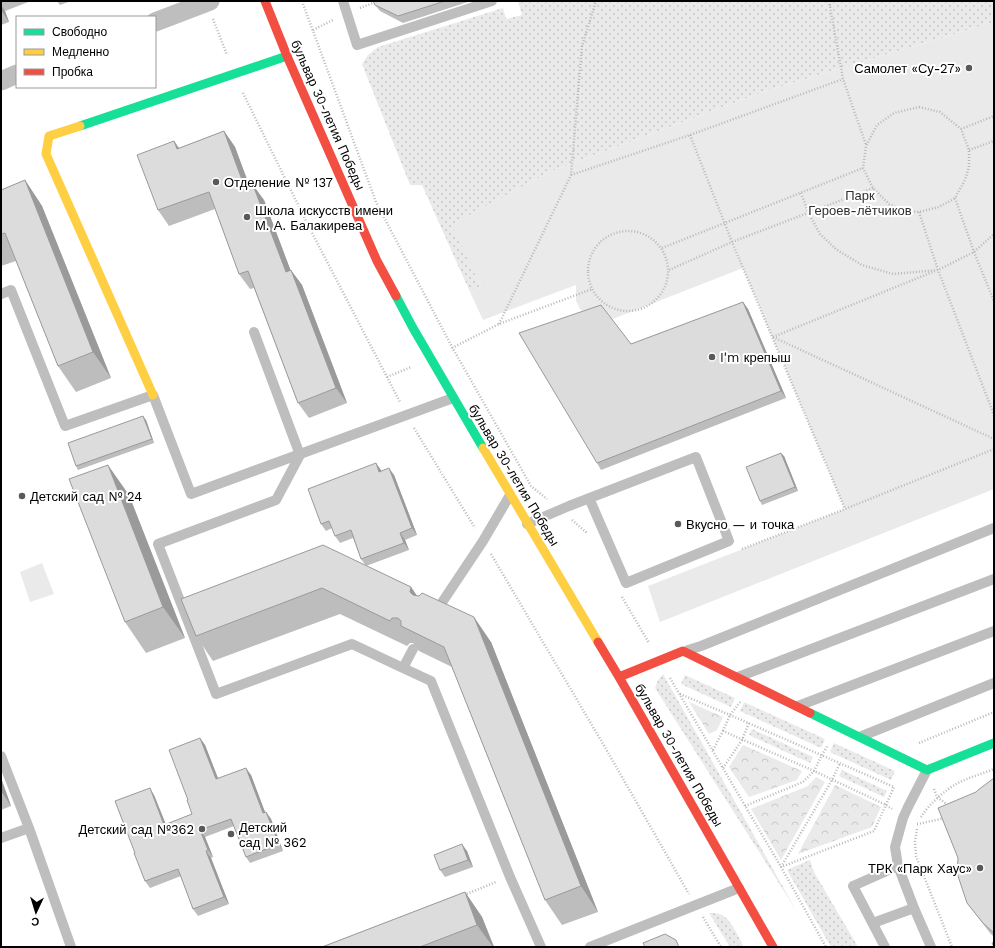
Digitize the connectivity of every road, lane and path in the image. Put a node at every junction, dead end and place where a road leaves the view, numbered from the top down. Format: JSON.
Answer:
{"nodes":[{"id":1,"x":265,"y":1,"type":"edge"},
{"id":2,"x":302,"y":1,"type":"edge"},
{"id":3,"x":343,"y":1,"type":"edge"},
{"id":4,"x":492,"y":1,"type":"edge"},
{"id":5,"x":596,"y":1,"type":"edge"},
{"id":6,"x":829,"y":1,"type":"edge"},
{"id":7,"x":208,"y":2,"type":"edge"},
{"id":8,"x":156,"y":22,"type":"edge"},
{"id":9,"x":287,"y":56,"type":"junction"},
{"id":10,"x":16,"y":74,"type":"edge"},
{"id":11,"x":234,"y":74,"type":"junction"},
{"id":12,"x":843,"y":79,"type":"junction"},
{"id":13,"x":1,"y":81,"type":"edge"},
{"id":14,"x":994,"y":116,"type":"edge"},
{"id":15,"x":961,"y":129,"type":"junction"},
{"id":16,"x":690,"y":135,"type":"junction"},
{"id":17,"x":994,"y":141,"type":"edge"},
{"id":18,"x":866,"y":146,"type":"junction"},
{"id":19,"x":969,"y":150,"type":"junction"},
{"id":20,"x":863,"y":168,"type":"junction"},
{"id":21,"x":571,"y":175,"type":"junction"},
{"id":22,"x":873,"y":188,"type":"junction"},
{"id":23,"x":801,"y":193,"type":"junction"},
{"id":24,"x":955,"y":198,"type":"junction"},
{"id":25,"x":808,"y":212,"type":"junction"},
{"id":26,"x":919,"y":212,"type":"junction"},
{"id":27,"x":724,"y":223,"type":"junction"},
{"id":28,"x":994,"y":234,"type":"edge"},
{"id":29,"x":732,"y":242,"type":"junction"},
{"id":30,"x":662,"y":248,"type":"junction"},
{"id":31,"x":974,"y":252,"type":"junction"},
{"id":32,"x":669,"y":270,"type":"junction"},
{"id":33,"x":938,"y":270,"type":"junction"},
{"id":34,"x":592,"y":289,"type":"junction"},
{"id":35,"x":1,"y":294,"type":"edge"},
{"id":36,"x":994,"y":301,"type":"edge"},
{"id":37,"x":499,"y":324,"type":"junction"},
{"id":38,"x":254,"y":332,"type":"dead end"},
{"id":39,"x":772,"y":337,"type":"junction"},
{"id":40,"x":153,"y":395,"type":"junction"},
{"id":41,"x":454,"y":398,"type":"junction"},
{"id":42,"x":406,"y":415,"type":"junction"},
{"id":43,"x":994,"y":415,"type":"edge"},
{"id":44,"x":994,"y":439,"type":"edge"},
{"id":45,"x":994,"y":449,"type":"edge"},
{"id":46,"x":300,"y":455,"type":"junction"},
{"id":47,"x":510,"y":495,"type":"junction"},
{"id":48,"x":589,"y":498,"type":"junction"},
{"id":49,"x":845,"y":509,"type":"junction"},
{"id":50,"x":527,"y":524,"type":"junction"},
{"id":51,"x":994,"y":528,"type":"edge"},
{"id":52,"x":483,"y":541,"type":"junction"},
{"id":53,"x":735,"y":552,"type":"dead end"},
{"id":54,"x":994,"y":579,"type":"edge"},
{"id":55,"x":434,"y":615,"type":"edge"},
{"id":56,"x":994,"y":631,"type":"edge"},
{"id":57,"x":413,"y":649,"type":"edge"},
{"id":58,"x":683,"y":651,"type":"junction"},
{"id":59,"x":403,"y":668,"type":"junction"},
{"id":60,"x":619,"y":677,"type":"junction"},
{"id":61,"x":737,"y":678,"type":"junction"},
{"id":62,"x":994,"y":683,"type":"edge"},
{"id":63,"x":754,"y":686,"type":"junction"},
{"id":64,"x":796,"y":707,"type":"junction"},
{"id":65,"x":994,"y":712,"type":"edge"},
{"id":66,"x":730,"y":715,"type":"junction"},
{"id":67,"x":749,"y":723,"type":"junction"},
{"id":68,"x":839,"y":728,"type":"junction"},
{"id":69,"x":723,"y":731,"type":"junction"},
{"id":70,"x":859,"y":738,"type":"junction"},
{"id":71,"x":742,"y":740,"type":"junction"},
{"id":72,"x":994,"y":743,"type":"edge"},
{"id":73,"x":712,"y":750,"type":"junction"},
{"id":74,"x":822,"y":755,"type":"junction"},
{"id":75,"x":1,"y":756,"type":"edge"},
{"id":76,"x":840,"y":763,"type":"junction"},
{"id":77,"x":723,"y":768,"type":"junction"},
{"id":78,"x":994,"y":769,"type":"edge"},
{"id":79,"x":926,"y":770,"type":"junction"},
{"id":80,"x":814,"y":771,"type":"junction"},
{"id":81,"x":832,"y":780,"type":"junction"},
{"id":82,"x":937,"y":797,"type":"junction"},
{"id":83,"x":886,"y":805,"type":"junction"},
{"id":84,"x":745,"y":806,"type":"junction"},
{"id":85,"x":953,"y":809,"type":"edge"},
{"id":86,"x":903,"y":818,"type":"junction"},
{"id":87,"x":945,"y":818,"type":"edge"},
{"id":88,"x":918,"y":824,"type":"junction"},
{"id":89,"x":29,"y":828,"type":"junction"},
{"id":90,"x":1,"y":838,"type":"edge"},
{"id":91,"x":898,"y":866,"type":"junction"},
{"id":92,"x":781,"y":867,"type":"junction"},
{"id":93,"x":510,"y":877,"type":"junction"},
{"id":94,"x":739,"y":888,"type":"junction"},
{"id":95,"x":459,"y":897,"type":"edge"},
{"id":96,"x":696,"y":905,"type":"junction"},
{"id":97,"x":914,"y":908,"type":"junction"},
{"id":98,"x":873,"y":923,"type":"junction"},
{"id":99,"x":71,"y":947,"type":"edge"},
{"id":100,"x":541,"y":947,"type":"edge"},
{"id":101,"x":590,"y":947,"type":"edge"},
{"id":102,"x":721,"y":947,"type":"edge"},
{"id":103,"x":773,"y":947,"type":"edge"},
{"id":104,"x":826,"y":947,"type":"edge"},
{"id":105,"x":885,"y":947,"type":"edge"},
{"id":106,"x":930,"y":947,"type":"edge"},
{"id":107,"x":952,"y":947,"type":"edge"}],
"edges":[{"from":1,"to":9,"type":"main road","name":"бульвар 30-летия Победы"},
{"from":2,"to":37,"type":"path"},
{"from":3,"to":4,"type":"lane"},
{"from":5,"to":21,"type":"path"},
{"from":6,"to":12,"type":"path"},
{"from":7,"to":8,"type":"street"},
{"from":7,"to":11,"type":"path"},
{"from":9,"to":11,"type":"main road"},
{"from":9,"to":41,"type":"main road","name":"бульвар 30-летия Победы"},
{"from":10,"to":13,"type":"street"},
{"from":11,"to":40,"type":"main road"},
{"from":11,"to":42,"type":"path"},
{"from":12,"to":16,"type":"path"},
{"from":12,"to":18,"type":"path"},
{"from":14,"to":15,"type":"path"},
{"from":15,"to":18,"type":"path"},
{"from":15,"to":19,"type":"path"},
{"from":16,"to":21,"type":"path"},
{"from":16,"to":27,"type":"path"},
{"from":17,"to":19,"type":"path"},
{"from":18,"to":20,"type":"path"},
{"from":19,"to":24,"type":"path"},
{"from":20,"to":22,"type":"path"},
{"from":20,"to":23,"type":"path"},
{"from":21,"to":37,"type":"path"},
{"from":22,"to":25,"type":"path"},
{"from":22,"to":26,"type":"path"},
{"from":23,"to":25,"type":"path"},
{"from":23,"to":27,"type":"path"},
{"from":24,"to":26,"type":"path"},
{"from":24,"to":31,"type":"path"},
{"from":25,"to":29,"type":"path"},
{"from":25,"to":33,"type":"path"},
{"from":26,"to":33,"type":"path"},
{"from":27,"to":29,"type":"path"},
{"from":27,"to":30,"type":"path"},
{"from":28,"to":31,"type":"path"},
{"from":29,"to":32,"type":"path"},
{"from":29,"to":39,"type":"path"},
{"from":30,"to":32,"type":"path"},
{"from":30,"to":34,"type":"path"},
{"from":31,"to":33,"type":"path"},
{"from":31,"to":36,"type":"path"},
{"from":32,"to":34,"type":"path"},
{"from":33,"to":39,"type":"path"},
{"from":33,"to":43,"type":"path"},
{"from":34,"to":37,"type":"path"},
{"from":35,"to":40,"type":"lane"},
{"from":38,"to":46,"type":"lane"},
{"from":39,"to":44,"type":"path"},
{"from":39,"to":49,"type":"path"},
{"from":40,"to":46,"type":"lane"},
{"from":41,"to":42,"type":"lane"},
{"from":41,"to":47,"type":"main road","name":"бульвар 30-летия Победы"},
{"from":42,"to":46,"type":"lane"},
{"from":42,"to":52,"type":"path"},
{"from":45,"to":49,"type":"path"},
{"from":46,"to":59,"type":"lane"},
{"from":47,"to":50,"type":"main road","name":"бульвар 30-летия Победы"},
{"from":47,"to":52,"type":"lane"},
{"from":48,"to":48,"type":"lane"},
{"from":48,"to":50,"type":"lane"},
{"from":49,"to":53,"type":"path"},
{"from":50,"to":60,"type":"main road","name":"бульвар 30-летия Победы"},
{"from":51,"to":58,"type":"lane"},
{"from":52,"to":55,"type":"lane"},
{"from":52,"to":96,"type":"path"},
{"from":54,"to":61,"type":"lane"},
{"from":56,"to":64,"type":"lane"},
{"from":57,"to":59,"type":"lane"},
{"from":58,"to":60,"type":"main road"},
{"from":58,"to":61,"type":"main road"},
{"from":59,"to":93,"type":"lane"},
{"from":60,"to":94,"type":"main road","name":"бульвар 30-летия Победы"},
{"from":61,"to":63,"type":"main road"},
{"from":62,"to":70,"type":"lane"},
{"from":63,"to":64,"type":"main road"},
{"from":63,"to":66,"type":"path"},
{"from":64,"to":68,"type":"main road"},
{"from":65,"to":79,"type":"path"},
{"from":66,"to":67,"type":"path"},
{"from":66,"to":69,"type":"path"},
{"from":66,"to":73,"type":"path"},
{"from":67,"to":71,"type":"path"},
{"from":67,"to":74,"type":"path"},
{"from":68,"to":70,"type":"main road"},
{"from":68,"to":74,"type":"path"},
{"from":69,"to":71,"type":"path"},
{"from":69,"to":73,"type":"path"},
{"from":70,"to":79,"type":"main road"},
{"from":71,"to":77,"type":"path"},
{"from":71,"to":80,"type":"path"},
{"from":72,"to":79,"type":"main road"},
{"from":73,"to":77,"type":"path"},
{"from":74,"to":76,"type":"path"},
{"from":74,"to":80,"type":"path"},
{"from":75,"to":89,"type":"lane"},
{"from":76,"to":81,"type":"path"},
{"from":76,"to":83,"type":"path"},
{"from":77,"to":84,"type":"path"},
{"from":78,"to":82,"type":"path"},
{"from":79,"to":82,"type":"path"},
{"from":79,"to":86,"type":"lane"},
{"from":80,"to":81,"type":"path"},
{"from":80,"to":84,"type":"path"},
{"from":81,"to":83,"type":"path"},
{"from":81,"to":92,"type":"path"},
{"from":82,"to":85,"type":"path"},
{"from":82,"to":88,"type":"path"},
{"from":83,"to":86,"type":"path"},
{"from":83,"to":92,"type":"path"},
{"from":84,"to":92,"type":"path"},
{"from":86,"to":88,"type":"path"},
{"from":86,"to":91,"type":"lane"},
{"from":87,"to":88,"type":"path"},
{"from":88,"to":107,"type":"path"},
{"from":89,"to":90,"type":"lane"},
{"from":89,"to":99,"type":"lane"},
{"from":91,"to":97,"type":"lane"},
{"from":91,"to":98,"type":"lane"},
{"from":92,"to":104,"type":"path"},
{"from":93,"to":95,"type":"path"},
{"from":93,"to":100,"type":"lane"},
{"from":94,"to":96,"type":"lane"},
{"from":94,"to":103,"type":"main road","name":"бульвар 30-летия Победы"},
{"from":96,"to":101,"type":"lane"},
{"from":96,"to":102,"type":"path"},
{"from":97,"to":98,"type":"lane"},
{"from":97,"to":106,"type":"lane"},
{"from":98,"to":105,"type":"lane"}]}
